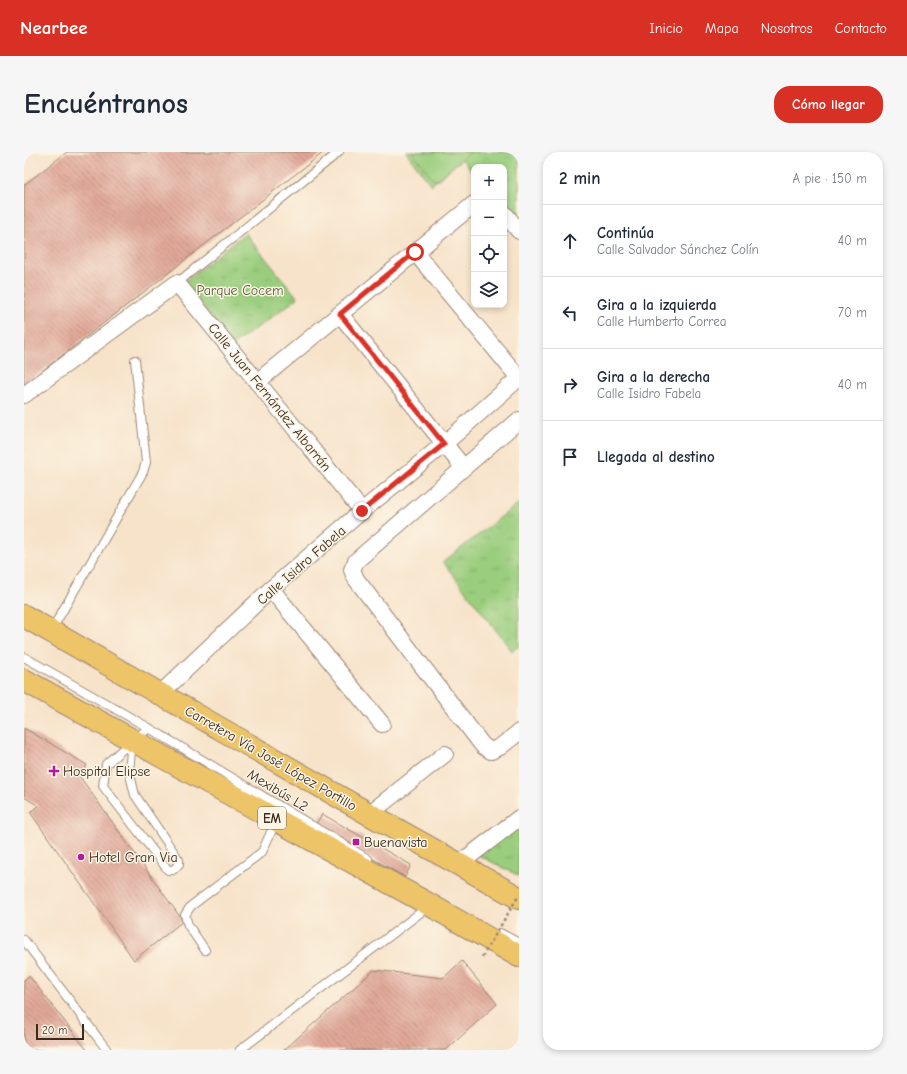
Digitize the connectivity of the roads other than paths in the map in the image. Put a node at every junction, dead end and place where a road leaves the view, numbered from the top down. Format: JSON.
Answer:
{"nodes":[{"id":1,"x":339,"y":152,"type":"edge"},
{"id":2,"x":471,"y":206,"type":"edge"},
{"id":3,"x":507,"y":217,"type":"edge"},
{"id":4,"x":519,"y":231,"type":"edge"},
{"id":5,"x":415,"y":252,"type":"junction"},
{"id":6,"x":177,"y":283,"type":"junction"},
{"id":7,"x":340,"y":314,"type":"junction"},
{"id":8,"x":135,"y":360,"type":"dead end"},
{"id":9,"x":519,"y":378,"type":"edge"},
{"id":10,"x":257,"y":382,"type":"junction"},
{"id":11,"x":24,"y":395,"type":"edge"},
{"id":12,"x":519,"y":420,"type":"edge"},
{"id":13,"x":444,"y":444,"type":"junction"},
{"id":14,"x":463,"y":467,"type":"junction"},
{"id":15,"x":362,"y":511,"type":"junction"},
{"id":16,"x":272,"y":589,"type":"junction"},
{"id":17,"x":24,"y":616,"type":"edge"},
{"id":18,"x":51,"y":632,"type":"junction"},
{"id":19,"x":24,"y":657,"type":"edge"},
{"id":20,"x":100,"y":669,"type":"dead end"},
{"id":21,"x":24,"y":680,"type":"edge"},
{"id":22,"x":160,"y":694,"type":"junction"},
{"id":23,"x":382,"y":724,"type":"dead end"},
{"id":24,"x":149,"y":728,"type":"junction"},
{"id":25,"x":519,"y":732,"type":"edge"},
{"id":26,"x":132,"y":740,"type":"junction"},
{"id":27,"x":445,"y":754,"type":"dead end"},
{"id":28,"x":370,"y":814,"type":"junction"},
{"id":29,"x":519,"y":818,"type":"edge"},
{"id":30,"x":276,"y":820,"type":"junction"},
{"id":31,"x":423,"y":854,"type":"dead end"},
{"id":32,"x":378,"y":864,"type":"dead end"},
{"id":33,"x":459,"y":864,"type":"junction"},
{"id":34,"x":519,"y":898,"type":"edge"},
{"id":35,"x":430,"y":905,"type":"junction"},
{"id":36,"x":492,"y":928,"type":"dead end"},
{"id":37,"x":24,"y":940,"type":"edge"},
{"id":38,"x":519,"y":943,"type":"edge"},
{"id":39,"x":205,"y":950,"type":"dead end"},
{"id":40,"x":519,"y":956,"type":"edge"},
{"id":41,"x":107,"y":1050,"type":"edge"},
{"id":42,"x":240,"y":1050,"type":"edge"}],
"edges":[{"from":1,"to":6,"type":"lane"},
{"from":2,"to":5,"type":"street"},
{"from":3,"to":4,"type":"street"},
{"from":5,"to":7,"type":"street"},
{"from":5,"to":9,"type":"street"},
{"from":6,"to":10,"type":"street","name":"Calle Juan Fernández Albarrán"},
{"from":6,"to":11,"type":"street"},
{"from":7,"to":10,"type":"street"},
{"from":7,"to":13,"type":"street"},
{"from":8,"to":18,"type":"lane"},
{"from":9,"to":13,"type":"street","name":"Calle Isidro Fabela"},
{"from":10,"to":15,"type":"street","name":"Calle Juan Fernández Albarrán"},
{"from":12,"to":14,"type":"street"},
{"from":13,"to":14,"type":"street"},
{"from":13,"to":15,"type":"street","name":"Calle Isidro Fabela"},
{"from":14,"to":25,"type":"street"},
{"from":15,"to":16,"type":"street","name":"Calle Isidro Fabela"},
{"from":16,"to":22,"type":"street","name":"Calle Isidro Fabela"},
{"from":16,"to":23,"type":"street"},
{"from":17,"to":18,"type":"main road","name":"Carretera Vía José López Portillo"},
{"from":18,"to":22,"type":"main road","name":"Carretera Vía José López Portillo"},
{"from":19,"to":24,"type":"lane","name":"Mexibús L2"},
{"from":20,"to":31,"type":"lane","name":"Mexibús L2"},
{"from":21,"to":26,"type":"main road","number":"EM"},
{"from":22,"to":28,"type":"main road","name":"Carretera Vía José López Portillo"},
{"from":24,"to":26,"type":"lane"},
{"from":24,"to":32,"type":"lane","name":"Mexibús L2"},
{"from":26,"to":26,"type":"lane"},
{"from":26,"to":30,"type":"main road","number":"EM"},
{"from":27,"to":28,"type":"street"},
{"from":28,"to":33,"type":"main road","name":"Carretera Vía José López Portillo"},
{"from":29,"to":33,"type":"street"},
{"from":30,"to":35,"type":"main road","number":"EM"},
{"from":30,"to":39,"type":"lane"},
{"from":33,"to":34,"type":"main road","name":"Carretera Vía José López Portillo"},
{"from":35,"to":40,"type":"main road","number":"EM"},
{"from":35,"to":42,"type":"lane"},
{"from":36,"to":38,"type":"lane"},
{"from":37,"to":41,"type":"lane"}]}
